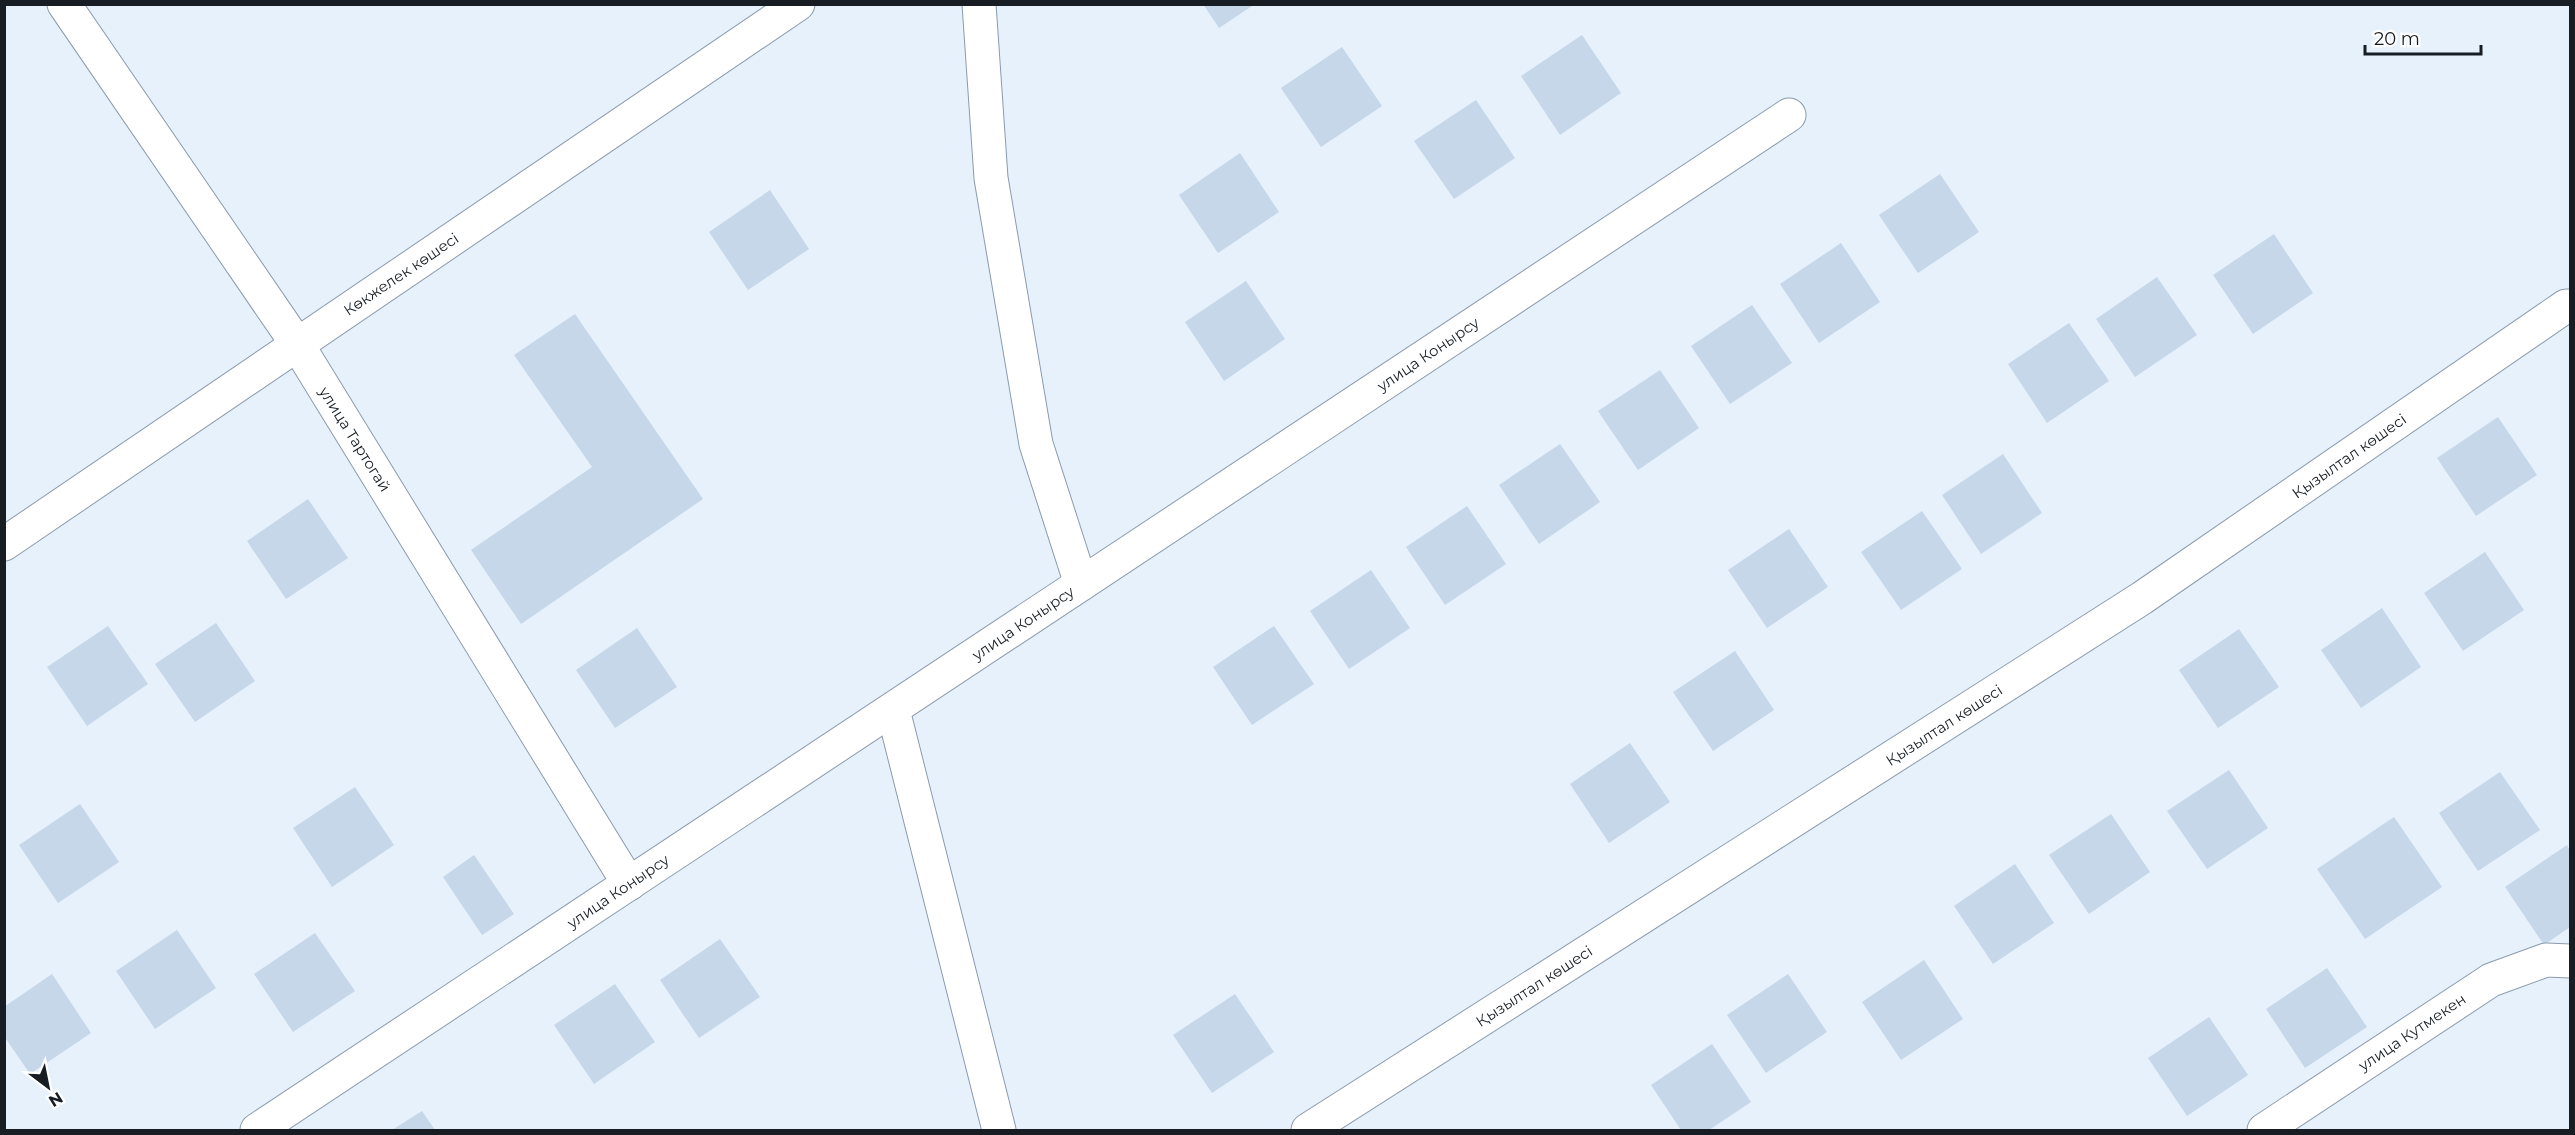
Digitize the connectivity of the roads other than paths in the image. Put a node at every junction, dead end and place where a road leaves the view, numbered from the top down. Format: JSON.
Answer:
{"nodes":[{"id":1,"x":64,"y":4,"type":"edge"},
{"id":2,"x":798,"y":4,"type":"edge"},
{"id":3,"x":979,"y":4,"type":"edge"},
{"id":4,"x":1789,"y":115,"type":"dead end"},
{"id":5,"x":2571,"y":306,"type":"edge"},
{"id":6,"x":297,"y":344,"type":"junction"},
{"id":7,"x":4,"y":544,"type":"edge"},
{"id":8,"x":1081,"y":584,"type":"junction"},
{"id":9,"x":893,"y":710,"type":"junction"},
{"id":10,"x":629,"y":884,"type":"junction"},
{"id":11,"x":2571,"y":961,"type":"edge"},
{"id":12,"x":257,"y":1131,"type":"edge"},
{"id":13,"x":999,"y":1131,"type":"edge"},
{"id":14,"x":1308,"y":1131,"type":"edge"},
{"id":15,"x":2264,"y":1131,"type":"edge"}],
"edges":[{"from":1,"to":6,"type":"street","name":"улица Тартогай"},
{"from":2,"to":6,"type":"street","name":"Көкжелек көшесі"},
{"from":3,"to":8,"type":"street"},
{"from":4,"to":8,"type":"street","name":"улица Конырсу"},
{"from":5,"to":14,"type":"street","name":"Қызылтал көшесі"},
{"from":6,"to":7,"type":"street","name":"Көкжелек көшесі"},
{"from":6,"to":10,"type":"street","name":"улица Тартогай"},
{"from":8,"to":9,"type":"street","name":"улица Конырсу"},
{"from":9,"to":10,"type":"street","name":"улица Конырсу"},
{"from":9,"to":13,"type":"street"},
{"from":10,"to":12,"type":"street","name":"улица Конырсу"},
{"from":11,"to":15,"type":"street","name":"улица Кутмекен"}]}
